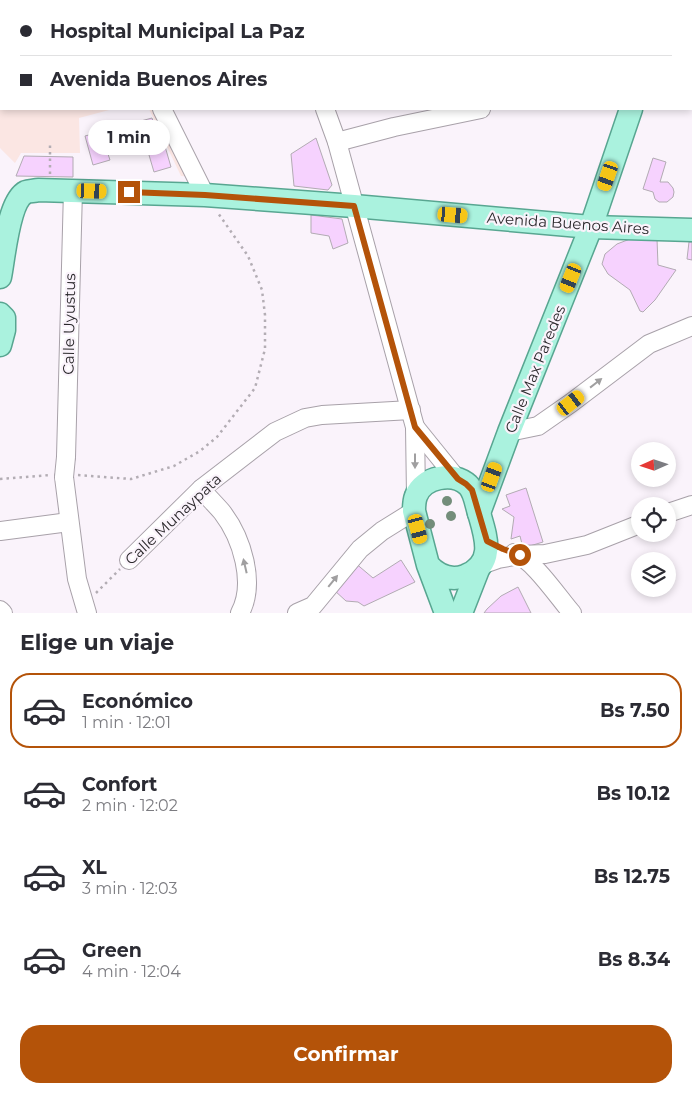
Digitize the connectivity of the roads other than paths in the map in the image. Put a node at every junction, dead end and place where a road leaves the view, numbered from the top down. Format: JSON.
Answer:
{"nodes":[{"id":1,"x":162,"y":110,"type":"edge"},
{"id":2,"x":325,"y":110,"type":"edge"},
{"id":3,"x":476,"y":110,"type":"edge"},
{"id":4,"x":631,"y":110,"type":"edge"},
{"id":5,"x":336,"y":142,"type":"junction"},
{"id":6,"x":72,"y":190,"type":"junction"},
{"id":7,"x":205,"y":195,"type":"junction"},
{"id":8,"x":354,"y":206,"type":"junction"},
{"id":9,"x":591,"y":227,"type":"junction"},
{"id":10,"x":692,"y":230,"type":"edge"},
{"id":11,"x":0,"y":277,"type":"edge"},
{"id":12,"x":0,"y":314,"type":"edge"},
{"id":13,"x":692,"y":326,"type":"edge"},
{"id":14,"x":0,"y":345,"type":"edge"},
{"id":15,"x":413,"y":418,"type":"junction"},
{"id":16,"x":509,"y":432,"type":"junction"},
{"id":17,"x":499,"y":459,"type":"junction"},
{"id":18,"x":459,"y":480,"type":"junction"},
{"id":19,"x":201,"y":489,"type":"junction"},
{"id":20,"x":415,"y":504,"type":"junction"},
{"id":21,"x":692,"y":505,"type":"edge"},
{"id":22,"x":676,"y":511,"type":"edge"},
{"id":23,"x":479,"y":513,"type":"junction"},
{"id":24,"x":69,"y":522,"type":"junction"},
{"id":25,"x":631,"y":528,"type":"edge"},
{"id":26,"x":0,"y":531,"type":"edge"},
{"id":27,"x":487,"y":541,"type":"junction"},
{"id":28,"x":520,"y":555,"type":"junction"},
{"id":29,"x":129,"y":560,"type":"road end"},
{"id":30,"x":428,"y":565,"type":"junction"},
{"id":31,"x":480,"y":566,"type":"junction"},
{"id":32,"x":86,"y":609,"type":"edge"},
{"id":33,"x":0,"y":610,"type":"edge"},
{"id":34,"x":3,"y":613,"type":"edge"},
{"id":35,"x":240,"y":613,"type":"edge"},
{"id":36,"x":297,"y":613,"type":"edge"},
{"id":37,"x":446,"y":613,"type":"edge"},
{"id":38,"x":461,"y":613,"type":"edge"},
{"id":39,"x":572,"y":613,"type":"edge"}],
"edges":[{"from":1,"to":7,"type":"street"},
{"from":2,"to":5,"type":"street"},
{"from":3,"to":5,"type":"street"},
{"from":4,"to":9,"type":"main road","name":"Calle Max Paredes"},
{"from":5,"to":8,"type":"street"},
{"from":6,"to":7,"type":"main road","name":"Avenida Buenos Aires"},
{"from":6,"to":11,"type":"main road","name":"Avenida Buenos Aires"},
{"from":6,"to":24,"type":"street","name":"Calle Uyustus","bridge":true},
{"from":7,"to":8,"type":"main road","name":"Avenida Buenos Aires"},
{"from":8,"to":9,"type":"main road","name":"Avenida Buenos Aires"},
{"from":8,"to":15,"type":"street"},
{"from":9,"to":10,"type":"main road","name":"Avenida Buenos Aires"},
{"from":9,"to":16,"type":"main road","name":"Calle Max Paredes"},
{"from":12,"to":14,"type":"main road"},
{"from":16,"to":13,"type":"street","one_way":true},
{"from":15,"to":18,"type":"street"},
{"from":15,"to":19,"type":"street","name":"Calle Munaypata"},
{"from":15,"to":20,"type":"street","one_way":true},
{"from":16,"to":17,"type":"main road","name":"Calle Max Paredes"},
{"from":17,"to":18,"type":"main road"},
{"from":17,"to":23,"type":"main road","name":"Calle Max Paredes"},
{"from":18,"to":20,"type":"main road"},
{"from":18,"to":23,"type":"main road"},
{"from":19,"to":29,"type":"street","name":"Calle Munaypata"},
{"from":35,"to":19,"type":"street","one_way":true},
{"from":20,"to":30,"type":"main road"},
{"from":36,"to":20,"type":"street","one_way":true},
{"from":21,"to":22,"type":"street"},
{"from":23,"to":27,"type":"main road"},
{"from":24,"to":26,"type":"street"},
{"from":24,"to":32,"type":"street","name":"Calle Uyustus"},
{"from":25,"to":28,"type":"street"},
{"from":27,"to":28,"type":"street"},
{"from":27,"to":31,"type":"main road"},
{"from":28,"to":31,"type":"street"},
{"from":28,"to":39,"type":"street"},
{"from":30,"to":31,"type":"main road"},
{"from":30,"to":37,"type":"main road"},
{"from":31,"to":38,"type":"main road"},
{"from":33,"to":34,"type":"street"}]}
